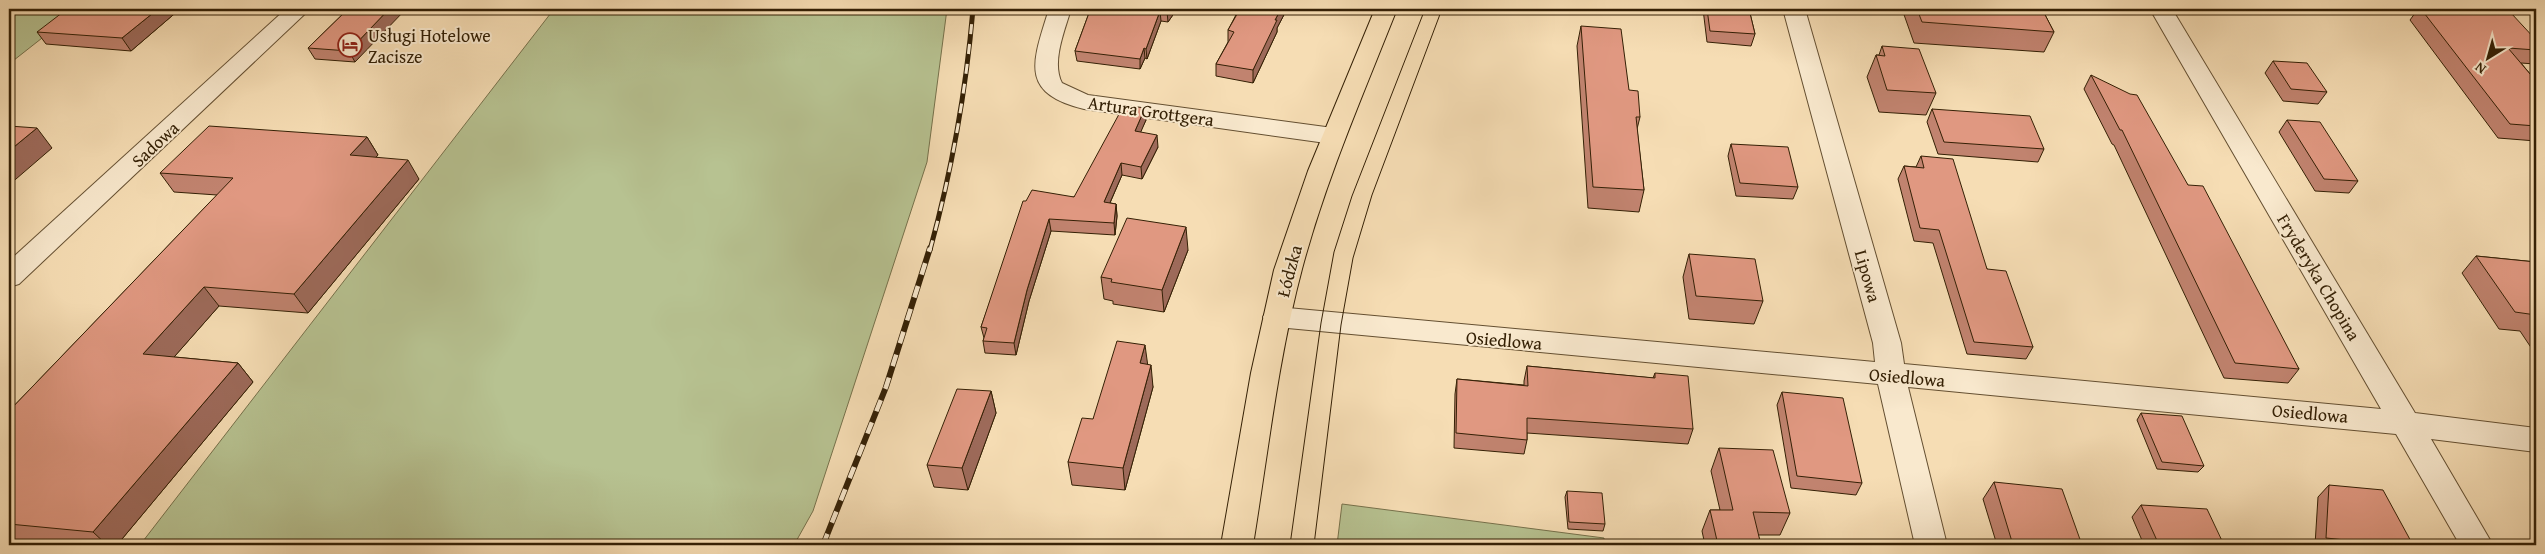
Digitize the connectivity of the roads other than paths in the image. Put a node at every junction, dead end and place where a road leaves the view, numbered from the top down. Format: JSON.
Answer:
{"nodes":[{"id":1,"x":299,"y":9,"type":"edge"},
{"id":2,"x":1060,"y":9,"type":"edge"},
{"id":3,"x":1386,"y":9,"type":"edge"},
{"id":4,"x":1794,"y":9,"type":"edge"},
{"id":5,"x":2161,"y":9,"type":"edge"},
{"id":6,"x":1334,"y":136,"type":"junction"},
{"id":7,"x":9,"y":277,"type":"edge"},
{"id":8,"x":1277,"y":317,"type":"junction"},
{"id":9,"x":1891,"y":376,"type":"junction"},
{"id":10,"x":2406,"y":423,"type":"junction"},
{"id":11,"x":2536,"y":440,"type":"edge"},
{"id":12,"x":1237,"y":545,"type":"edge"},
{"id":13,"x":1931,"y":545,"type":"edge"},
{"id":14,"x":2477,"y":545,"type":"edge"}],
"edges":[{"from":1,"to":7,"type":"street","name":"Sadowa"},
{"from":2,"to":6,"type":"street","name":"Artura Grottgera"},
{"from":3,"to":6,"type":"main road","name":"Łódzka"},
{"from":4,"to":9,"type":"street","name":"Lipowa"},
{"from":5,"to":10,"type":"street","name":"Fryderyka Chopina"},
{"from":6,"to":8,"type":"main road","name":"Łódzka"},
{"from":8,"to":9,"type":"street","name":"Osiedlowa"},
{"from":8,"to":12,"type":"main road","name":"Łódzka"},
{"from":9,"to":10,"type":"street","name":"Osiedlowa"},
{"from":9,"to":13,"type":"street","name":"Lipowa"},
{"from":10,"to":11,"type":"street","name":"Osiedlowa"},
{"from":10,"to":14,"type":"street","name":"Fryderyka Chopina"}]}
